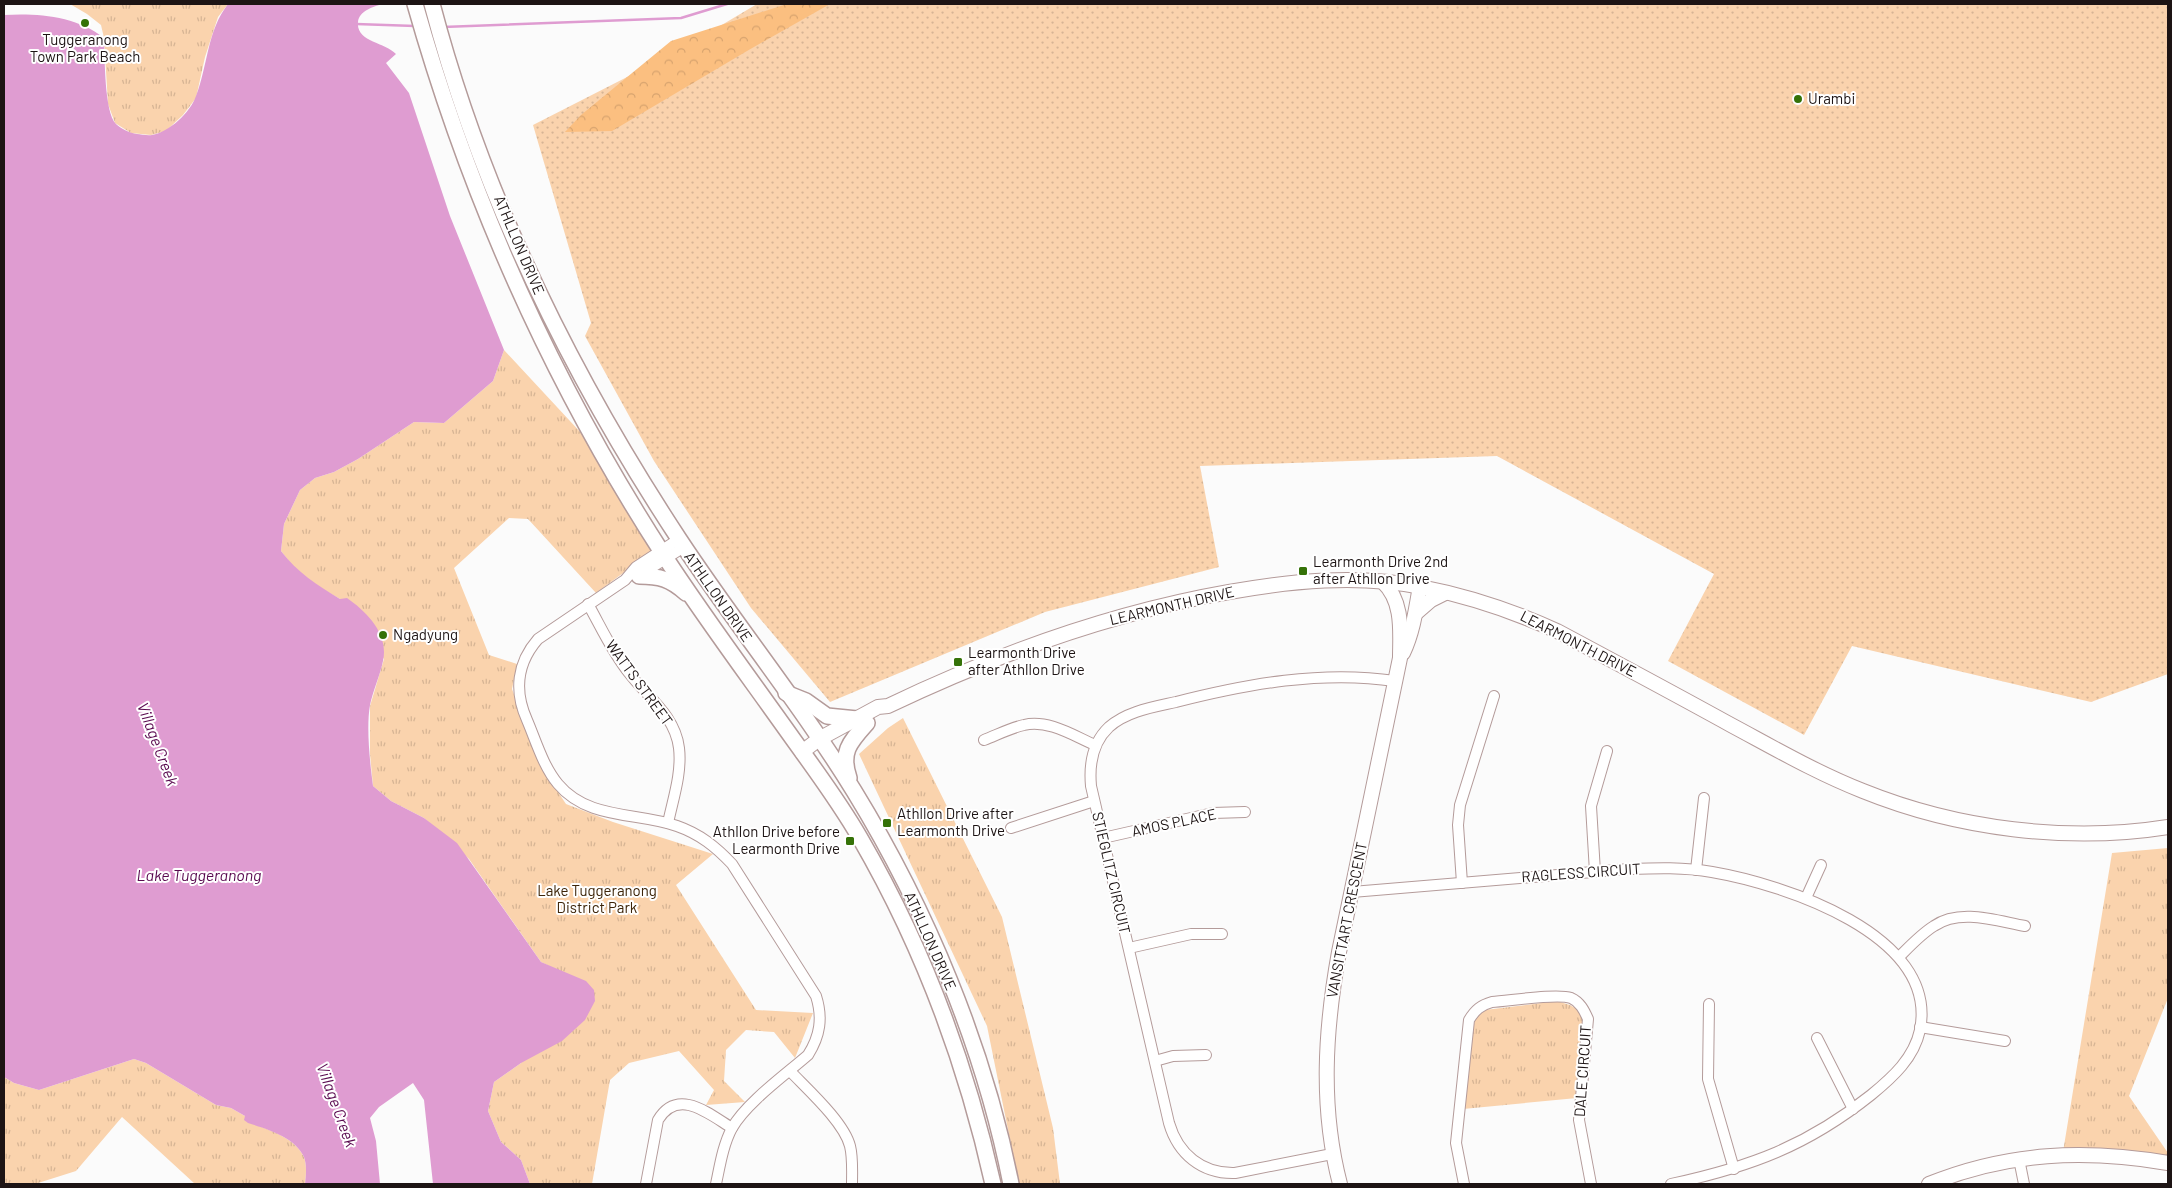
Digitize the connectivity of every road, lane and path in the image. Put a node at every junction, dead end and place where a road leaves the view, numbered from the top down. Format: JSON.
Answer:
{"nodes":[{"id":1,"x":415,"y":4,"type":"edge"},
{"id":2,"x":433,"y":7,"type":"edge"},
{"id":3,"x":681,"y":543,"type":"junction"},
{"id":4,"x":664,"y":554,"type":"junction"},
{"id":5,"x":632,"y":578,"type":"junction"},
{"id":6,"x":1384,"y":582,"type":"junction"},
{"id":7,"x":1420,"y":586,"type":"junction"},
{"id":8,"x":1445,"y":593,"type":"junction"},
{"id":9,"x":696,"y":602,"type":"junction"},
{"id":10,"x":588,"y":604,"type":"junction"},
{"id":11,"x":1416,"y":613,"type":"junction"},
{"id":12,"x":1400,"y":658,"type":"junction"},
{"id":13,"x":1395,"y":681,"type":"junction"},
{"id":14,"x":786,"y":693,"type":"junction"},
{"id":15,"x":1494,"y":696,"type":"dead end"},
{"id":16,"x":862,"y":721,"type":"junction"},
{"id":17,"x":984,"y":740,"type":"dead end"},
{"id":18,"x":821,"y":743,"type":"junction"},
{"id":19,"x":1095,"y":745,"type":"junction"},
{"id":20,"x":1607,"y":751,"type":"dead end"},
{"id":21,"x":802,"y":752,"type":"junction"},
{"id":22,"x":852,"y":787,"type":"junction"},
{"id":23,"x":1704,"y":798,"type":"dead end"},
{"id":24,"x":1094,"y":801,"type":"junction"},
{"id":25,"x":1245,"y":812,"type":"dead end"},
{"id":26,"x":668,"y":823,"type":"junction"},
{"id":27,"x":2168,"y":827,"type":"edge"},
{"id":28,"x":1011,"y":828,"type":"dead end"},
{"id":29,"x":1103,"y":838,"type":"junction"},
{"id":30,"x":1821,"y":865,"type":"dead end"},
{"id":31,"x":1696,"y":870,"type":"junction"},
{"id":32,"x":1595,"y":872,"type":"junction"},
{"id":33,"x":1462,"y":883,"type":"junction"},
{"id":34,"x":1352,"y":892,"type":"junction"},
{"id":35,"x":1806,"y":898,"type":"junction"},
{"id":36,"x":2025,"y":926,"type":"dead end"},
{"id":37,"x":1222,"y":934,"type":"dead end"},
{"id":38,"x":1128,"y":948,"type":"junction"},
{"id":39,"x":1899,"y":957,"type":"junction"},
{"id":40,"x":1709,"y":1004,"type":"dead end"},
{"id":41,"x":1920,"y":1027,"type":"junction"},
{"id":42,"x":1816,"y":1038,"type":"dead end"},
{"id":43,"x":2006,"y":1041,"type":"dead end"},
{"id":44,"x":1206,"y":1056,"type":"dead end"},
{"id":45,"x":1155,"y":1060,"type":"junction"},
{"id":46,"x":790,"y":1070,"type":"junction"},
{"id":47,"x":1853,"y":1109,"type":"junction"},
{"id":48,"x":732,"y":1128,"type":"junction"},
{"id":49,"x":1332,"y":1154,"type":"junction"},
{"id":50,"x":2019,"y":1159,"type":"junction"},
{"id":51,"x":2168,"y":1163,"type":"edge"},
{"id":52,"x":1734,"y":1169,"type":"junction"},
{"id":53,"x":1685,"y":1183,"type":"edge"},
{"id":54,"x":646,"y":1184,"type":"edge"},
{"id":55,"x":716,"y":1184,"type":"edge"},
{"id":56,"x":852,"y":1184,"type":"edge"},
{"id":57,"x":993,"y":1184,"type":"edge"},
{"id":58,"x":1011,"y":1184,"type":"edge"},
{"id":59,"x":1340,"y":1184,"type":"edge"},
{"id":60,"x":1464,"y":1184,"type":"edge"},
{"id":61,"x":1591,"y":1184,"type":"edge"},
{"id":62,"x":1670,"y":1184,"type":"edge"},
{"id":63,"x":1929,"y":1184,"type":"edge"},
{"id":64,"x":2024,"y":1184,"type":"edge"}],
"edges":[{"from":1,"to":4,"type":"main road","name":"ATHLLON DRIVE"},
{"from":2,"to":3,"type":"main road","name":"ATHLLON DRIVE"},
{"from":3,"to":4,"type":"street"},
{"from":3,"to":14,"type":"main road","name":"ATHLLON DRIVE"},
{"from":4,"to":5,"type":"street"},
{"from":4,"to":5,"type":"street"},
{"from":4,"to":9,"type":"main road","name":"ATHLLON DRIVE"},
{"from":5,"to":9,"type":"main road"},
{"from":5,"to":10,"type":"street"},
{"from":6,"to":7,"type":"street","name":"LEARMONTH DRIVE"},
{"from":6,"to":12,"type":"street","name":"VANSITTART CRESCENT"},
{"from":6,"to":16,"type":"street","name":"LEARMONTH DRIVE"},
{"from":7,"to":8,"type":"street","name":"LEARMONTH DRIVE"},
{"from":7,"to":11,"type":"street","name":"VANSITTART CRESCENT"},
{"from":8,"to":11,"type":"street"},
{"from":8,"to":27,"type":"street","name":"LEARMONTH DRIVE"},
{"from":9,"to":21,"type":"main road","name":"ATHLLON DRIVE"},
{"from":10,"to":26,"type":"street","name":"WATTS STREET"},
{"from":10,"to":26,"type":"street"},
{"from":11,"to":12,"type":"street","name":"VANSITTART CRESCENT"},
{"from":12,"to":13,"type":"street","name":"VANSITTART CRESCENT"},
{"from":13,"to":19,"type":"street","name":"STIEGLITZ CIRCUIT"},
{"from":13,"to":34,"type":"street","name":"VANSITTART CRESCENT"},
{"from":14,"to":16,"type":"main road"},
{"from":14,"to":18,"type":"main road","name":"ATHLLON DRIVE"},
{"from":15,"to":33,"type":"street"},
{"from":16,"to":18,"type":"street","name":"LEARMONTH DRIVE"},
{"from":16,"to":22,"type":"main road"},
{"from":17,"to":19,"type":"street"},
{"from":18,"to":21,"type":"street","name":"LEARMONTH DRIVE"},
{"from":18,"to":22,"type":"main road","name":"ATHLLON DRIVE"},
{"from":19,"to":24,"type":"street","name":"STIEGLITZ CIRCUIT"},
{"from":20,"to":32,"type":"street"},
{"from":21,"to":57,"type":"main road","name":"ATHLLON DRIVE"},
{"from":22,"to":58,"type":"main road","name":"ATHLLON DRIVE"},
{"from":23,"to":31,"type":"street"},
{"from":24,"to":28,"type":"street"},
{"from":24,"to":29,"type":"street","name":"STIEGLITZ CIRCUIT"},
{"from":25,"to":29,"type":"street","name":"AMOS PLACE"},
{"from":26,"to":46,"type":"street"},
{"from":29,"to":38,"type":"street","name":"STIEGLITZ CIRCUIT"},
{"from":30,"to":35,"type":"street"},
{"from":31,"to":32,"type":"street","name":"RAGLESS CIRCUIT"},
{"from":31,"to":35,"type":"street","name":"RAGLESS CIRCUIT"},
{"from":32,"to":33,"type":"street","name":"RAGLESS CIRCUIT"},
{"from":33,"to":34,"type":"street","name":"RAGLESS CIRCUIT"},
{"from":34,"to":49,"type":"street","name":"VANSITTART CRESCENT"},
{"from":35,"to":39,"type":"street","name":"RAGLESS CIRCUIT"},
{"from":36,"to":39,"type":"street"},
{"from":37,"to":38,"type":"street"},
{"from":38,"to":45,"type":"street","name":"STIEGLITZ CIRCUIT"},
{"from":39,"to":41,"type":"street","name":"RAGLESS CIRCUIT"},
{"from":40,"to":52,"type":"street"},
{"from":41,"to":43,"type":"street"},
{"from":41,"to":47,"type":"street","name":"RAGLESS CIRCUIT"},
{"from":42,"to":47,"type":"street"},
{"from":44,"to":45,"type":"street"},
{"from":45,"to":49,"type":"street","name":"STIEGLITZ CIRCUIT"},
{"from":46,"to":48,"type":"street"},
{"from":46,"to":56,"type":"street"},
{"from":47,"to":52,"type":"street","name":"RAGLESS CIRCUIT"},
{"from":48,"to":54,"type":"street"},
{"from":48,"to":55,"type":"street"},
{"from":49,"to":59,"type":"street","name":"VANSITTART CRESCENT"},
{"from":50,"to":51,"type":"street"},
{"from":50,"to":63,"type":"street"},
{"from":50,"to":64,"type":"street"},
{"from":52,"to":53,"type":"street","name":"RAGLESS CIRCUIT"},
{"from":53,"to":62,"type":"street","name":"RAGLESS CIRCUIT"},
{"from":60,"to":61,"type":"street","name":"DALE CIRCUIT"}]}
